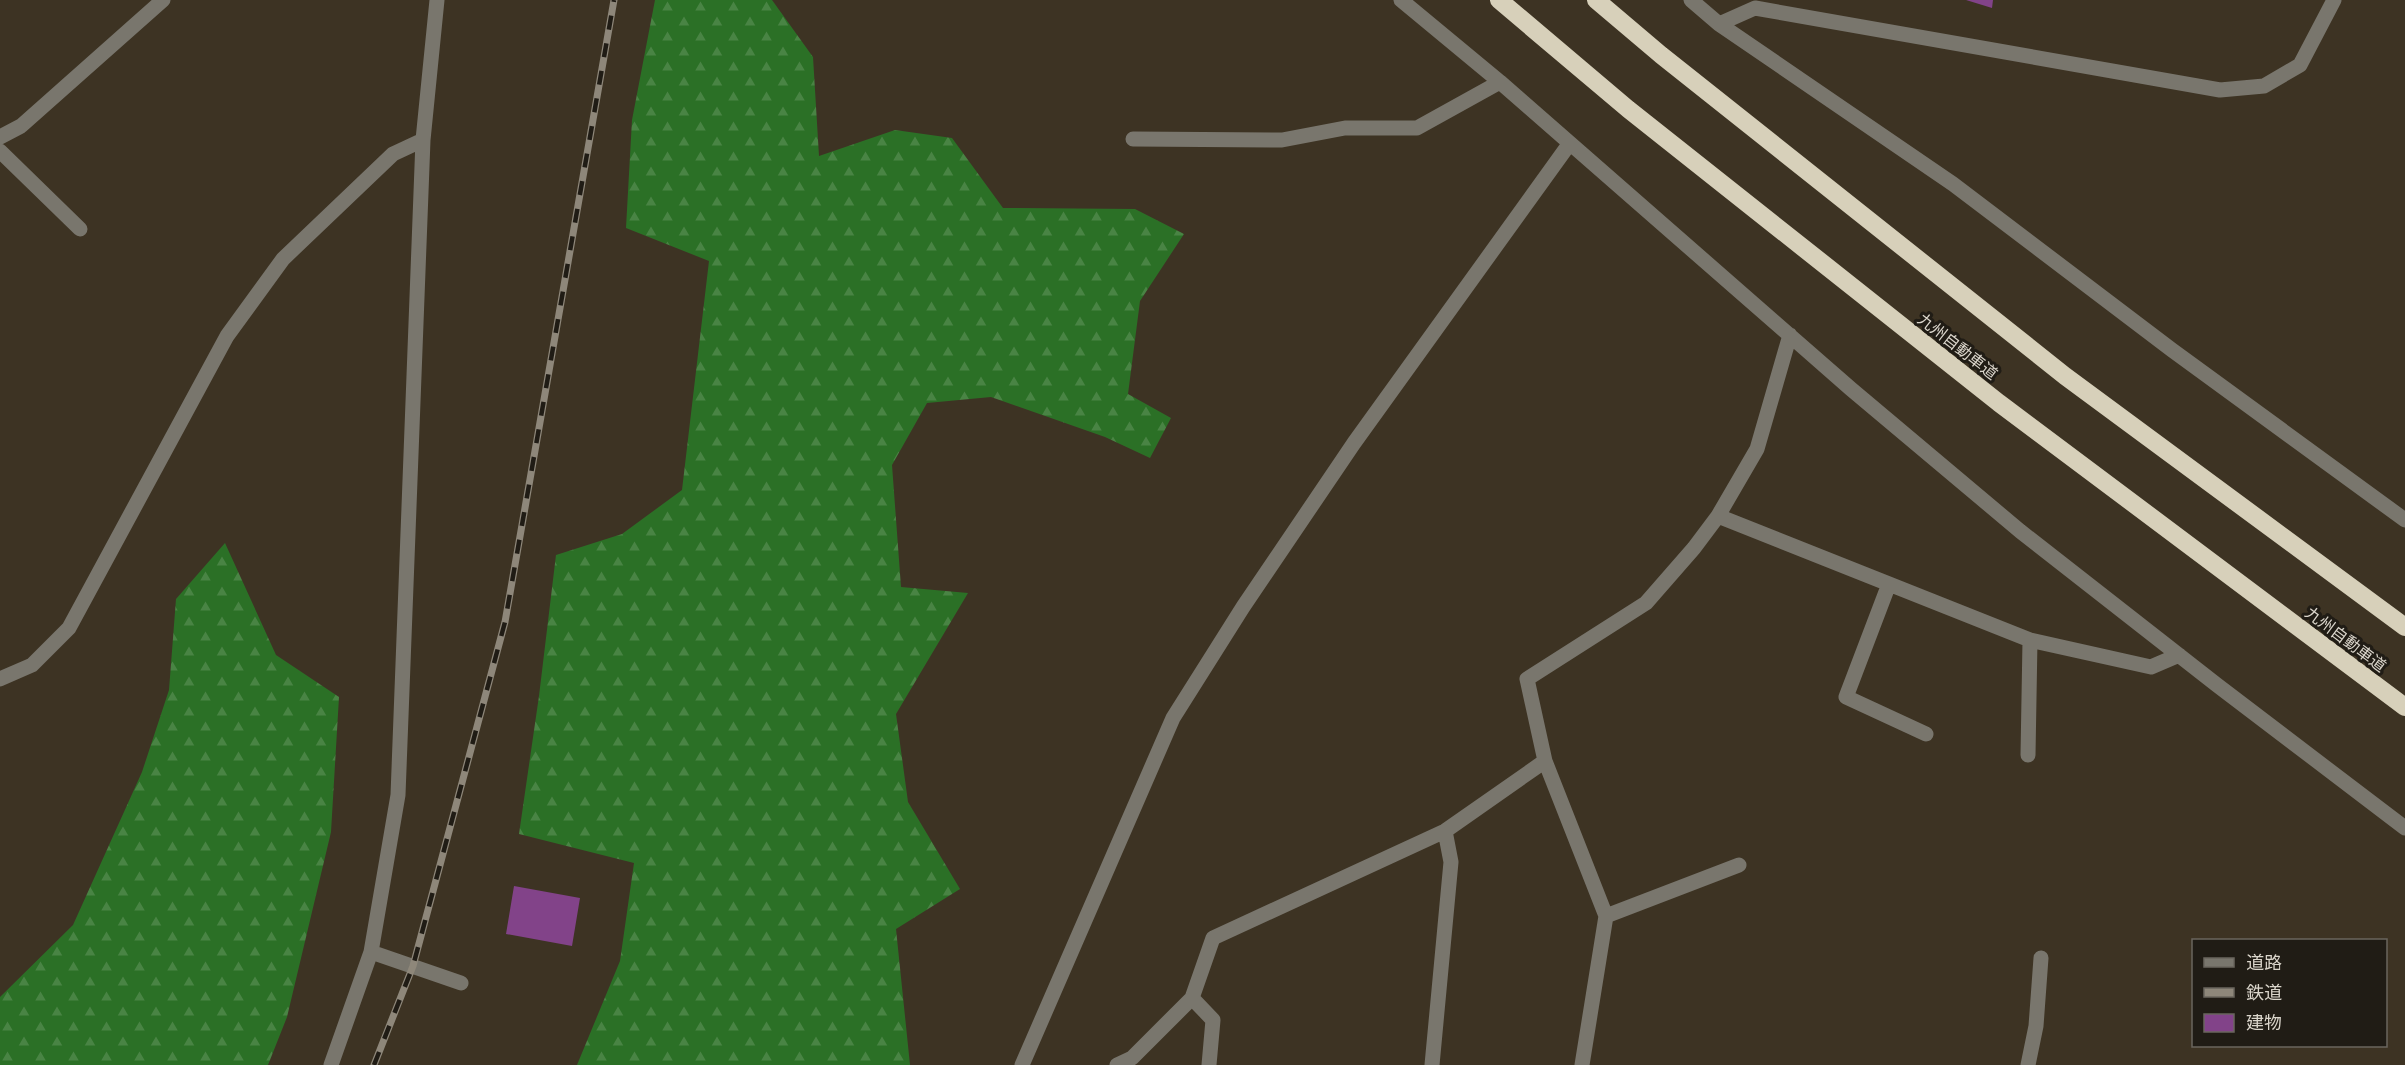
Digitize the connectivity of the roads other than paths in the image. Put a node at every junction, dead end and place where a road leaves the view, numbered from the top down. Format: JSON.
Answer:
{"nodes":[{"id":1,"x":164,"y":0,"type":"edge"},
{"id":2,"x":437,"y":0,"type":"edge"},
{"id":3,"x":1401,"y":0,"type":"edge"},
{"id":4,"x":1499,"y":0,"type":"edge"},
{"id":5,"x":1596,"y":0,"type":"edge"},
{"id":6,"x":1691,"y":0,"type":"edge"},
{"id":7,"x":2334,"y":0,"type":"edge"},
{"id":8,"x":1719,"y":24,"type":"junction"},
{"id":9,"x":1500,"y":82,"type":"junction"},
{"id":10,"x":0,"y":137,"type":"edge"},
{"id":11,"x":1133,"y":139,"type":"dead end"},
{"id":12,"x":423,"y":140,"type":"junction"},
{"id":13,"x":1570,"y":143,"type":"junction"},
{"id":14,"x":0,"y":151,"type":"edge"},
{"id":15,"x":80,"y":230,"type":"dead end"},
{"id":16,"x":1790,"y":335,"type":"junction"},
{"id":17,"x":1718,"y":516,"type":"junction"},
{"id":18,"x":2405,"y":520,"type":"edge"},
{"id":19,"x":1890,"y":584,"type":"junction"},
{"id":20,"x":2405,"y":627,"type":"edge"},
{"id":21,"x":2030,"y":640,"type":"junction"},
{"id":22,"x":2179,"y":655,"type":"junction"},
{"id":23,"x":0,"y":679,"type":"edge"},
{"id":24,"x":2405,"y":707,"type":"edge"},
{"id":25,"x":1926,"y":734,"type":"dead end"},
{"id":26,"x":2028,"y":755,"type":"dead end"},
{"id":27,"x":1545,"y":761,"type":"junction"},
{"id":28,"x":2405,"y":828,"type":"edge"},
{"id":29,"x":1445,"y":831,"type":"junction"},
{"id":30,"x":1739,"y":865,"type":"dead end"},
{"id":31,"x":1606,"y":916,"type":"junction"},
{"id":32,"x":371,"y":952,"type":"junction"},
{"id":33,"x":2041,"y":958,"type":"dead end"},
{"id":34,"x":461,"y":983,"type":"dead end"},
{"id":35,"x":1192,"y":998,"type":"junction"},
{"id":36,"x":332,"y":1065,"type":"edge"},
{"id":37,"x":1022,"y":1065,"type":"edge"},
{"id":38,"x":1117,"y":1065,"type":"edge"},
{"id":39,"x":1209,"y":1065,"type":"edge"},
{"id":40,"x":1432,"y":1065,"type":"edge"},
{"id":41,"x":1582,"y":1065,"type":"edge"},
{"id":42,"x":2028,"y":1065,"type":"edge"}],
"edges":[{"from":1,"to":10,"type":"street"},
{"from":2,"to":12,"type":"street"},
{"from":3,"to":9,"type":"street"},
{"from":4,"to":24,"type":"highway","name":"九州自動車道"},
{"from":5,"to":20,"type":"highway"},
{"from":6,"to":8,"type":"street"},
{"from":7,"to":8,"type":"street"},
{"from":8,"to":18,"type":"street"},
{"from":9,"to":11,"type":"street"},
{"from":9,"to":13,"type":"street"},
{"from":12,"to":23,"type":"street"},
{"from":12,"to":32,"type":"street"},
{"from":13,"to":16,"type":"street"},
{"from":13,"to":37,"type":"street"},
{"from":14,"to":15,"type":"street"},
{"from":16,"to":17,"type":"street"},
{"from":16,"to":22,"type":"street"},
{"from":17,"to":19,"type":"street"},
{"from":17,"to":27,"type":"street"},
{"from":19,"to":21,"type":"street"},
{"from":19,"to":25,"type":"street"},
{"from":21,"to":22,"type":"street"},
{"from":21,"to":26,"type":"street"},
{"from":22,"to":28,"type":"street"},
{"from":27,"to":29,"type":"street"},
{"from":27,"to":31,"type":"street"},
{"from":29,"to":35,"type":"street"},
{"from":29,"to":40,"type":"street"},
{"from":30,"to":31,"type":"street"},
{"from":31,"to":41,"type":"street"},
{"from":32,"to":34,"type":"street"},
{"from":32,"to":36,"type":"street"},
{"from":33,"to":42,"type":"street"},
{"from":35,"to":38,"type":"street"},
{"from":35,"to":39,"type":"street"}]}
